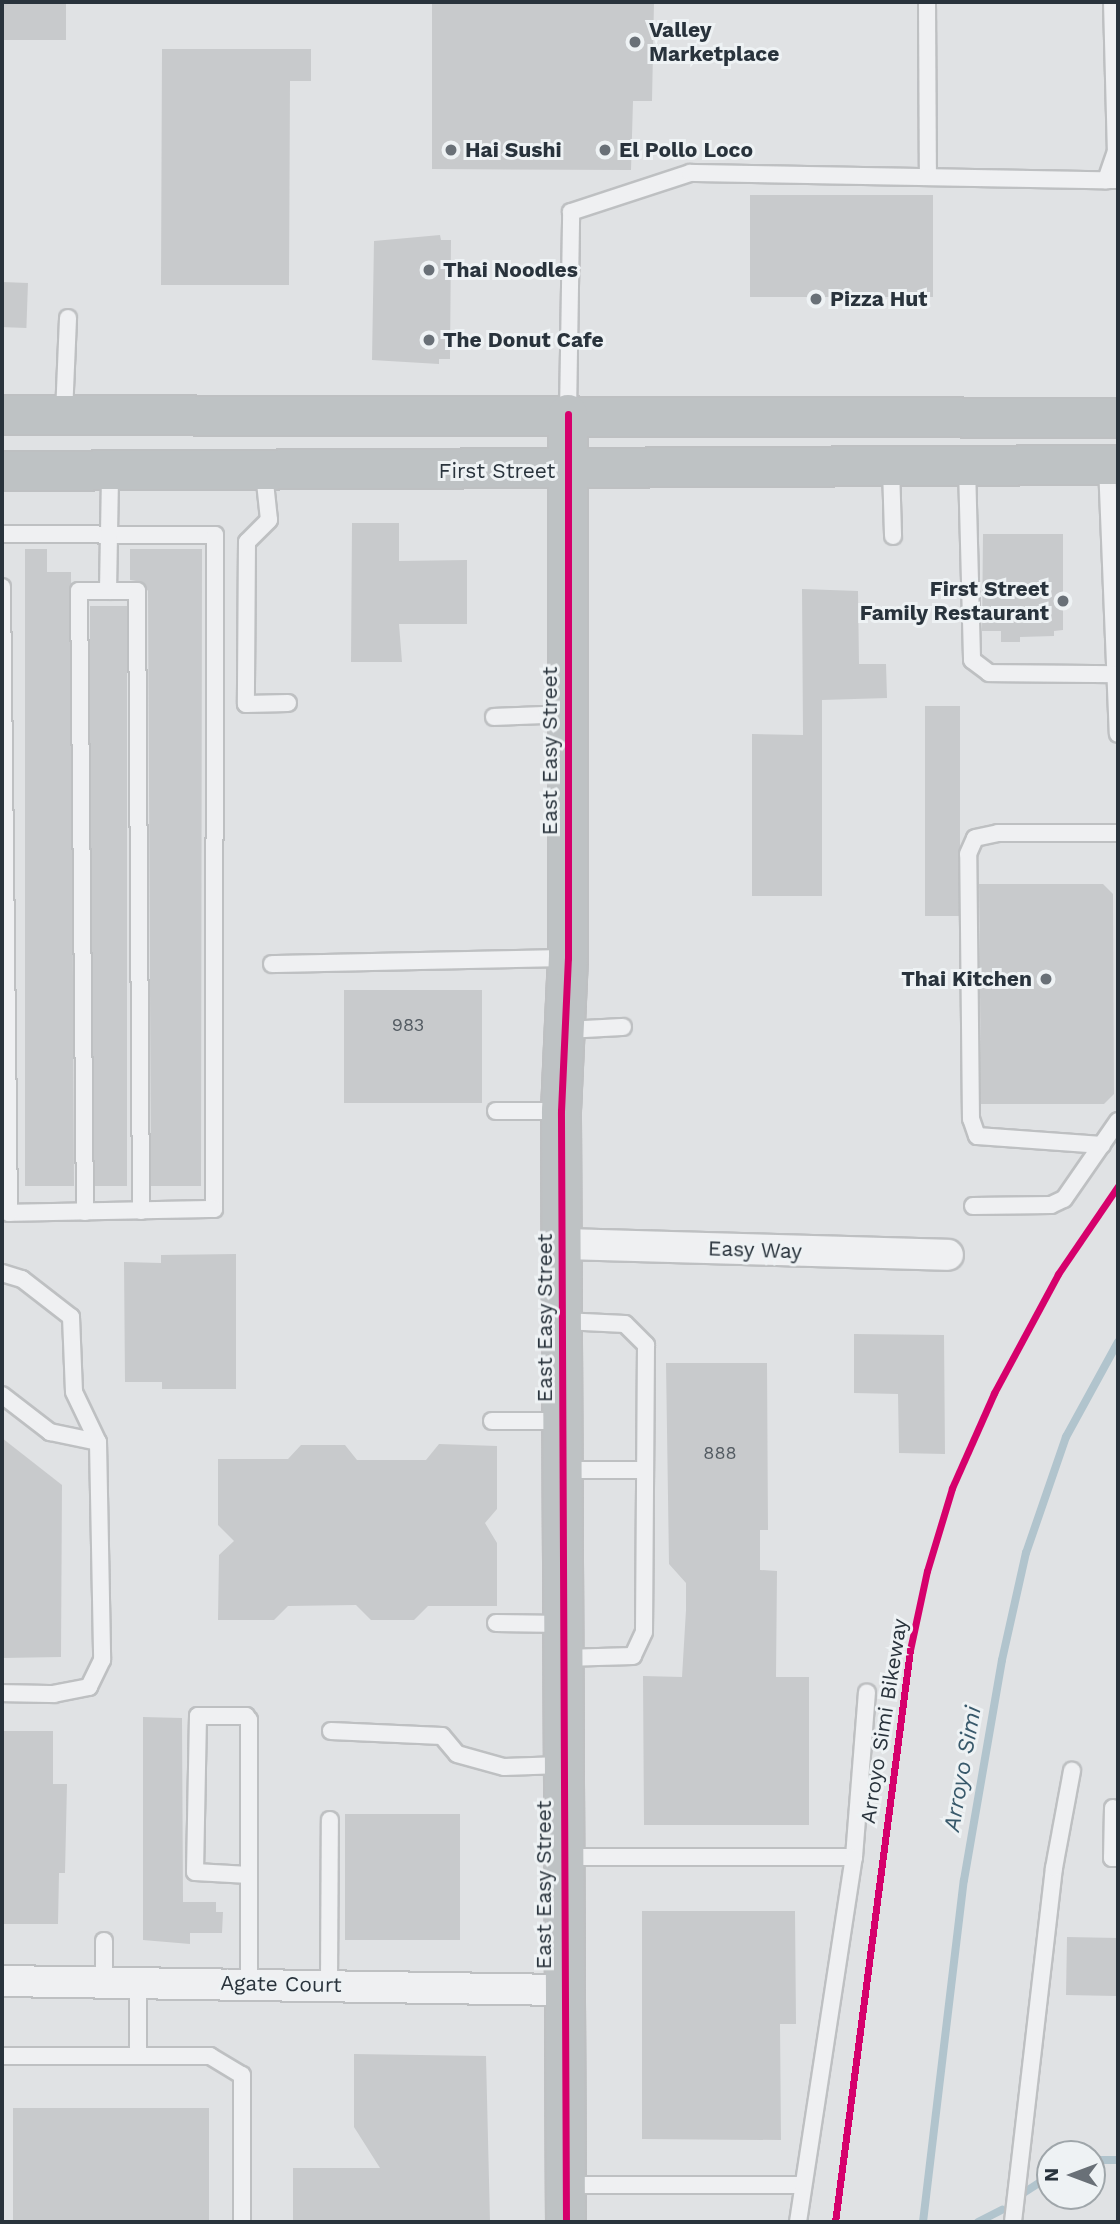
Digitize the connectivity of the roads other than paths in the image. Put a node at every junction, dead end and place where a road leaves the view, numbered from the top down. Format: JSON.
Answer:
{"nodes":[{"id":1,"x":927,"y":2,"type":"edge"},
{"id":2,"x":1112,"y":2,"type":"edge"},
{"id":3,"x":928,"y":173,"type":"junction"},
{"id":4,"x":1112,"y":180,"type":"edge"},
{"id":5,"x":68,"y":318,"type":"dead end"},
{"id":6,"x":65,"y":414,"type":"junction"},
{"id":7,"x":568,"y":414,"type":"junction"},
{"id":8,"x":2,"y":415,"type":"edge"},
{"id":9,"x":1118,"y":418,"type":"edge"},
{"id":10,"x":1113,"y":465,"type":"edge"},
{"id":11,"x":891,"y":467,"type":"junction"},
{"id":12,"x":967,"y":467,"type":"junction"},
{"id":13,"x":569,"y":470,"type":"junction"},
{"id":14,"x":2,"y":471,"type":"edge"},
{"id":15,"x":110,"y":472,"type":"junction"},
{"id":16,"x":264,"y":473,"type":"junction"},
{"id":17,"x":109,"y":533,"type":"junction"},
{"id":18,"x":2,"y":534,"type":"edge"},
{"id":19,"x":893,"y":536,"type":"dead end"},
{"id":20,"x":2,"y":587,"type":"edge"},
{"id":21,"x":108,"y":591,"type":"junction"},
{"id":22,"x":1113,"y":674,"type":"junction"},
{"id":23,"x":288,"y":704,"type":"dead end"},
{"id":24,"x":568,"y":714,"type":"junction"},
{"id":25,"x":494,"y":717,"type":"dead end"},
{"id":26,"x":1118,"y":734,"type":"edge"},
{"id":27,"x":1118,"y":833,"type":"edge"},
{"id":28,"x":568,"y":958,"type":"junction"},
{"id":29,"x":272,"y":964,"type":"dead end"},
{"id":30,"x":624,"y":1027,"type":"dead end"},
{"id":31,"x":562,"y":1030,"type":"junction"},
{"id":32,"x":496,"y":1111,"type":"dead end"},
{"id":33,"x":561,"y":1111,"type":"junction"},
{"id":34,"x":1118,"y":1121,"type":"edge"},
{"id":35,"x":1102,"y":1145,"type":"junction"},
{"id":36,"x":973,"y":1206,"type":"dead end"},
{"id":37,"x":141,"y":1210,"type":"junction"},
{"id":38,"x":85,"y":1212,"type":"junction"},
{"id":39,"x":562,"y":1244,"type":"junction"},
{"id":40,"x":948,"y":1255,"type":"dead end"},
{"id":41,"x":2,"y":1273,"type":"edge"},
{"id":42,"x":563,"y":1321,"type":"junction"},
{"id":43,"x":2,"y":1395,"type":"edge"},
{"id":44,"x":492,"y":1421,"type":"dead end"},
{"id":45,"x":563,"y":1421,"type":"junction"},
{"id":46,"x":99,"y":1442,"type":"junction"},
{"id":47,"x":563,"y":1470,"type":"junction"},
{"id":48,"x":645,"y":1470,"type":"junction"},
{"id":49,"x":496,"y":1623,"type":"dead end"},
{"id":50,"x":563,"y":1641,"type":"junction"},
{"id":51,"x":2,"y":1693,"type":"edge"},
{"id":52,"x":867,"y":1693,"type":"dead end"},
{"id":53,"x":331,"y":1731,"type":"dead end"},
{"id":54,"x":562,"y":1765,"type":"junction"},
{"id":55,"x":1072,"y":1771,"type":"dead end"},
{"id":56,"x":1113,"y":1808,"type":"dead end"},
{"id":57,"x":330,"y":1820,"type":"dead end"},
{"id":58,"x":562,"y":1857,"type":"junction"},
{"id":59,"x":854,"y":1857,"type":"junction"},
{"id":60,"x":1118,"y":1858,"type":"edge"},
{"id":61,"x":248,"y":1875,"type":"junction"},
{"id":62,"x":104,"y":1941,"type":"dead end"},
{"id":63,"x":2,"y":1981,"type":"edge"},
{"id":64,"x":104,"y":1981,"type":"junction"},
{"id":65,"x":138,"y":1982,"type":"junction"},
{"id":66,"x":248,"y":1983,"type":"junction"},
{"id":67,"x":329,"y":1985,"type":"junction"},
{"id":68,"x":561,"y":1990,"type":"junction"},
{"id":69,"x":138,"y":2054,"type":"junction"},
{"id":70,"x":2,"y":2056,"type":"edge"},
{"id":71,"x":566,"y":2185,"type":"junction"},
{"id":72,"x":802,"y":2185,"type":"junction"},
{"id":73,"x":1013,"y":2219,"type":"edge"},
{"id":74,"x":242,"y":2222,"type":"edge"},
{"id":75,"x":566,"y":2222,"type":"edge"},
{"id":76,"x":799,"y":2222,"type":"edge"}],
"edges":[{"from":1,"to":3,"type":"lane"},
{"from":2,"to":4,"type":"lane"},
{"from":3,"to":4,"type":"lane"},
{"from":3,"to":7,"type":"lane"},
{"from":5,"to":6,"type":"lane"},
{"from":6,"to":7,"type":"main road"},
{"from":6,"to":8,"type":"main road"},
{"from":7,"to":9,"type":"main road"},
{"from":7,"to":13,"type":"main road","name":"East Easy Street"},
{"from":10,"to":12,"type":"main road","name":"First Street"},
{"from":10,"to":22,"type":"lane"},
{"from":11,"to":12,"type":"main road","name":"First Street"},
{"from":11,"to":13,"type":"main road","name":"First Street"},
{"from":11,"to":19,"type":"lane"},
{"from":12,"to":22,"type":"lane"},
{"from":13,"to":16,"type":"main road","name":"First Street"},
{"from":13,"to":24,"type":"main road","name":"East Easy Street"},
{"from":14,"to":15,"type":"main road","name":"First Street"},
{"from":15,"to":16,"type":"main road","name":"First Street"},
{"from":15,"to":17,"type":"lane"},
{"from":16,"to":23,"type":"lane"},
{"from":17,"to":18,"type":"lane"},
{"from":17,"to":21,"type":"lane"},
{"from":17,"to":37,"type":"lane"},
{"from":20,"to":38,"type":"lane"},
{"from":21,"to":37,"type":"lane"},
{"from":21,"to":38,"type":"lane"},
{"from":22,"to":26,"type":"lane"},
{"from":24,"to":25,"type":"lane"},
{"from":24,"to":28,"type":"main road","name":"East Easy Street"},
{"from":27,"to":35,"type":"lane"},
{"from":28,"to":29,"type":"lane"},
{"from":28,"to":31,"type":"main road","name":"East Easy Street"},
{"from":30,"to":31,"type":"lane"},
{"from":31,"to":33,"type":"main road","name":"East Easy Street"},
{"from":32,"to":33,"type":"lane"},
{"from":33,"to":39,"type":"main road","name":"East Easy Street"},
{"from":34,"to":35,"type":"lane"},
{"from":35,"to":36,"type":"lane"},
{"from":37,"to":38,"type":"lane"},
{"from":39,"to":40,"type":"street","name":"Easy Way"},
{"from":39,"to":42,"type":"main road","name":"East Easy Street"},
{"from":41,"to":46,"type":"lane"},
{"from":42,"to":45,"type":"main road","name":"East Easy Street"},
{"from":42,"to":48,"type":"lane"},
{"from":43,"to":46,"type":"lane"},
{"from":44,"to":45,"type":"lane"},
{"from":45,"to":47,"type":"main road","name":"East Easy Street"},
{"from":46,"to":51,"type":"lane"},
{"from":47,"to":48,"type":"lane"},
{"from":47,"to":50,"type":"main road","name":"East Easy Street"},
{"from":48,"to":50,"type":"lane"},
{"from":49,"to":50,"type":"lane"},
{"from":50,"to":54,"type":"main road","name":"East Easy Street"},
{"from":52,"to":59,"type":"lane"},
{"from":53,"to":54,"type":"lane"},
{"from":54,"to":58,"type":"main road","name":"East Easy Street"},
{"from":55,"to":73,"type":"lane"},
{"from":56,"to":60,"type":"lane"},
{"from":57,"to":67,"type":"lane"},
{"from":58,"to":59,"type":"lane"},
{"from":58,"to":68,"type":"main road","name":"East Easy Street"},
{"from":59,"to":72,"type":"lane"},
{"from":61,"to":61,"type":"lane"},
{"from":61,"to":66,"type":"lane"},
{"from":62,"to":64,"type":"lane"},
{"from":63,"to":64,"type":"street","name":"Agate Court"},
{"from":64,"to":65,"type":"street","name":"Agate Court"},
{"from":65,"to":66,"type":"street","name":"Agate Court"},
{"from":65,"to":69,"type":"lane"},
{"from":66,"to":67,"type":"street","name":"Agate Court"},
{"from":67,"to":68,"type":"street","name":"Agate Court"},
{"from":68,"to":71,"type":"main road","name":"East Easy Street"},
{"from":69,"to":70,"type":"lane"},
{"from":69,"to":74,"type":"lane"},
{"from":71,"to":72,"type":"lane"},
{"from":71,"to":75,"type":"main road","name":"East Easy Street"},
{"from":72,"to":76,"type":"lane"}]}
